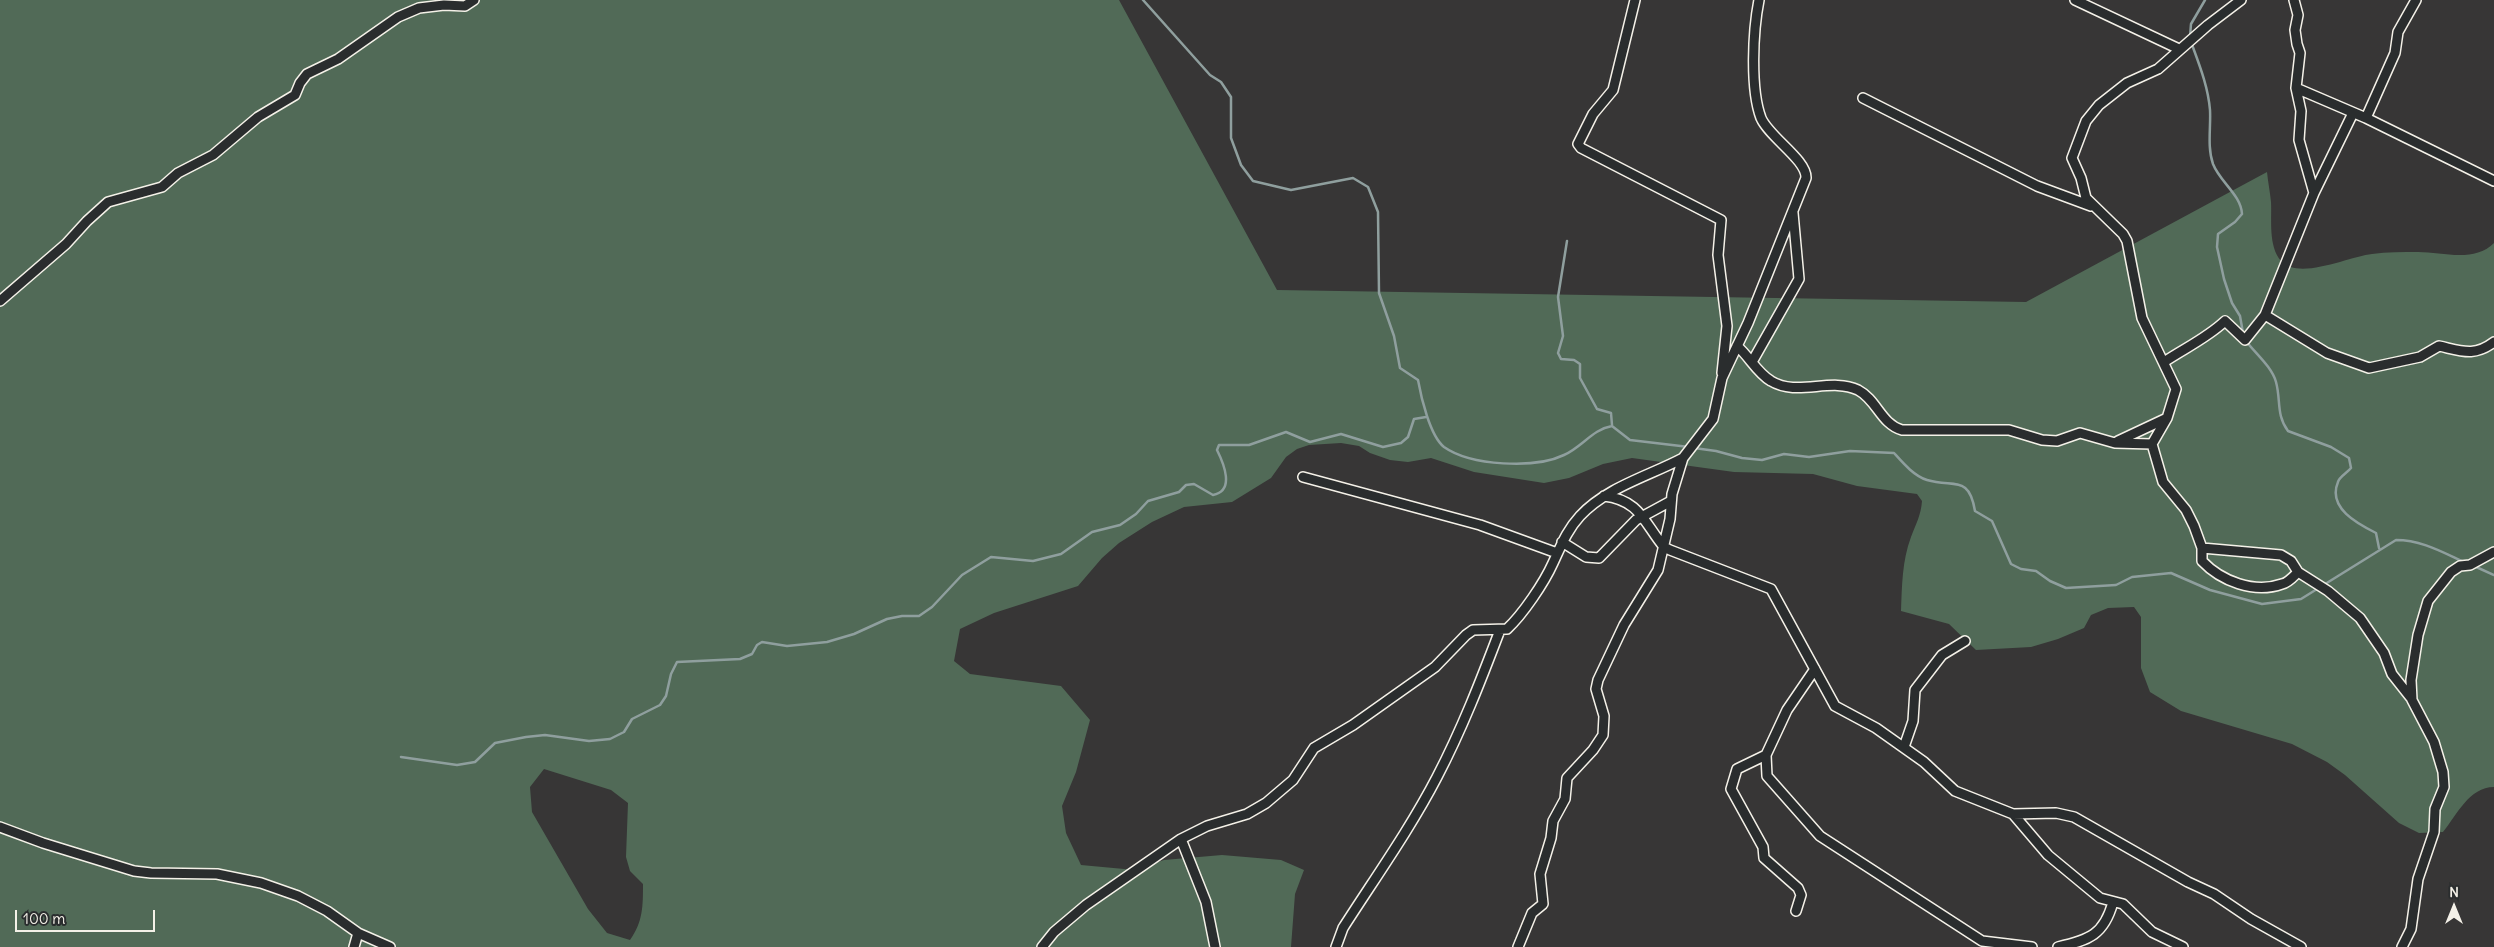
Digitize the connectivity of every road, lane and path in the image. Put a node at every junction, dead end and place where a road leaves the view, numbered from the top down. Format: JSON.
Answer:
{"nodes":[{"id":1,"x":474,"y":0,"type":"edge"},
{"id":2,"x":1635,"y":0,"type":"edge"},
{"id":3,"x":1760,"y":0,"type":"edge"},
{"id":4,"x":2075,"y":0,"type":"edge"},
{"id":5,"x":2241,"y":0,"type":"edge"},
{"id":6,"x":2294,"y":0,"type":"edge"},
{"id":7,"x":2416,"y":0,"type":"edge"},
{"id":8,"x":2179,"y":49,"type":"junction"},
{"id":9,"x":2296,"y":88,"type":"junction"},
{"id":10,"x":1863,"y":98,"type":"dead end"},
{"id":11,"x":2353,"y":113,"type":"junction"},
{"id":12,"x":2366,"y":118,"type":"junction"},
{"id":13,"x":2494,"y":181,"type":"edge"},
{"id":14,"x":2314,"y":193,"type":"junction"},
{"id":15,"x":2093,"y":207,"type":"junction"},
{"id":16,"x":1793,"y":211,"type":"junction"},
{"id":17,"x":0,"y":301,"type":"edge"},
{"id":18,"x":2265,"y":315,"type":"junction"},
{"id":19,"x":2494,"y":342,"type":"edge"},
{"id":20,"x":1737,"y":346,"type":"junction"},
{"id":21,"x":1752,"y":362,"type":"junction"},
{"id":22,"x":2164,"y":362,"type":"junction"},
{"id":23,"x":1722,"y":378,"type":"junction"},
{"id":24,"x":2167,"y":418,"type":"junction"},
{"id":25,"x":2115,"y":443,"type":"junction"},
{"id":26,"x":2152,"y":444,"type":"junction"},
{"id":27,"x":1683,"y":458,"type":"junction"},
{"id":28,"x":1303,"y":477,"type":"dead end"},
{"id":29,"x":1604,"y":496,"type":"junction"},
{"id":30,"x":1671,"y":500,"type":"junction"},
{"id":31,"x":1641,"y":516,"type":"junction"},
{"id":32,"x":1562,"y":542,"type":"junction"},
{"id":33,"x":1664,"y":547,"type":"junction"},
{"id":34,"x":2202,"y":548,"type":"junction"},
{"id":35,"x":2494,"y":552,"type":"edge"},
{"id":36,"x":1557,"y":553,"type":"junction"},
{"id":37,"x":2298,"y":572,"type":"junction"},
{"id":38,"x":1500,"y":630,"type":"junction"},
{"id":39,"x":1965,"y":641,"type":"dead end"},
{"id":40,"x":1815,"y":669,"type":"junction"},
{"id":41,"x":2412,"y":700,"type":"junction"},
{"id":42,"x":1904,"y":747,"type":"junction"},
{"id":43,"x":1766,"y":755,"type":"junction"},
{"id":44,"x":2013,"y":814,"type":"junction"},
{"id":45,"x":0,"y":827,"type":"edge"},
{"id":46,"x":1181,"y":839,"type":"junction"},
{"id":47,"x":2113,"y":902,"type":"junction"},
{"id":48,"x":1796,"y":911,"type":"dead end"},
{"id":49,"x":358,"y":933,"type":"junction"},
{"id":50,"x":2159,"y":936,"type":"junction"},
{"id":51,"x":1045,"y":946,"type":"edge"},
{"id":52,"x":354,"y":947,"type":"edge"},
{"id":53,"x":390,"y":947,"type":"edge"},
{"id":54,"x":1215,"y":947,"type":"edge"},
{"id":55,"x":1336,"y":947,"type":"edge"},
{"id":56,"x":1518,"y":947,"type":"edge"},
{"id":57,"x":2032,"y":947,"type":"edge"},
{"id":58,"x":2058,"y":947,"type":"edge"},
{"id":59,"x":2162,"y":947,"type":"edge"},
{"id":60,"x":2183,"y":947,"type":"edge"},
{"id":61,"x":2302,"y":947,"type":"edge"},
{"id":62,"x":2402,"y":947,"type":"edge"}],
"edges":[{"from":1,"to":17,"type":"street"},
{"from":2,"to":23,"type":"street"},
{"from":3,"to":16,"type":"street"},
{"from":4,"to":8,"type":"street"},
{"from":5,"to":8,"type":"street"},
{"from":6,"to":9,"type":"street"},
{"from":7,"to":12,"type":"street"},
{"from":8,"to":15,"type":"street"},
{"from":9,"to":11,"type":"street"},
{"from":9,"to":14,"type":"street"},
{"from":10,"to":15,"type":"street"},
{"from":11,"to":12,"type":"street"},
{"from":11,"to":14,"type":"street"},
{"from":12,"to":13,"type":"street"},
{"from":14,"to":18,"type":"street"},
{"from":15,"to":22,"type":"street"},
{"from":16,"to":20,"type":"street"},
{"from":16,"to":21,"type":"street"},
{"from":18,"to":19,"type":"street"},
{"from":18,"to":22,"type":"street"},
{"from":20,"to":21,"type":"street"},
{"from":20,"to":23,"type":"street"},
{"from":21,"to":25,"type":"street"},
{"from":22,"to":24,"type":"street"},
{"from":23,"to":27,"type":"street"},
{"from":24,"to":25,"type":"street"},
{"from":24,"to":26,"type":"street"},
{"from":25,"to":26,"type":"street"},
{"from":26,"to":34,"type":"street"},
{"from":27,"to":29,"type":"street"},
{"from":27,"to":30,"type":"street"},
{"from":28,"to":36,"type":"street"},
{"from":29,"to":31,"type":"street"},
{"from":29,"to":32,"type":"street"},
{"from":30,"to":31,"type":"street"},
{"from":30,"to":33,"type":"street"},
{"from":31,"to":32,"type":"street"},
{"from":31,"to":33,"type":"street"},
{"from":32,"to":36,"type":"street"},
{"from":33,"to":40,"type":"street"},
{"from":33,"to":56,"type":"street"},
{"from":34,"to":37,"type":"street"},
{"from":34,"to":37,"type":"street"},
{"from":35,"to":41,"type":"street"},
{"from":36,"to":38,"type":"street"},
{"from":37,"to":41,"type":"street"},
{"from":38,"to":46,"type":"street"},
{"from":38,"to":55,"type":"street"},
{"from":39,"to":42,"type":"street"},
{"from":40,"to":42,"type":"street"},
{"from":40,"to":43,"type":"street"},
{"from":41,"to":62,"type":"street"},
{"from":42,"to":44,"type":"street"},
{"from":43,"to":48,"type":"street"},
{"from":43,"to":57,"type":"street"},
{"from":44,"to":47,"type":"street"},
{"from":44,"to":61,"type":"street"},
{"from":45,"to":49,"type":"street"},
{"from":46,"to":51,"type":"street"},
{"from":46,"to":54,"type":"street"},
{"from":47,"to":50,"type":"street"},
{"from":47,"to":58,"type":"street"},
{"from":49,"to":52,"type":"street"},
{"from":49,"to":53,"type":"street"},
{"from":50,"to":59,"type":"street"},
{"from":50,"to":60,"type":"street"}]}
